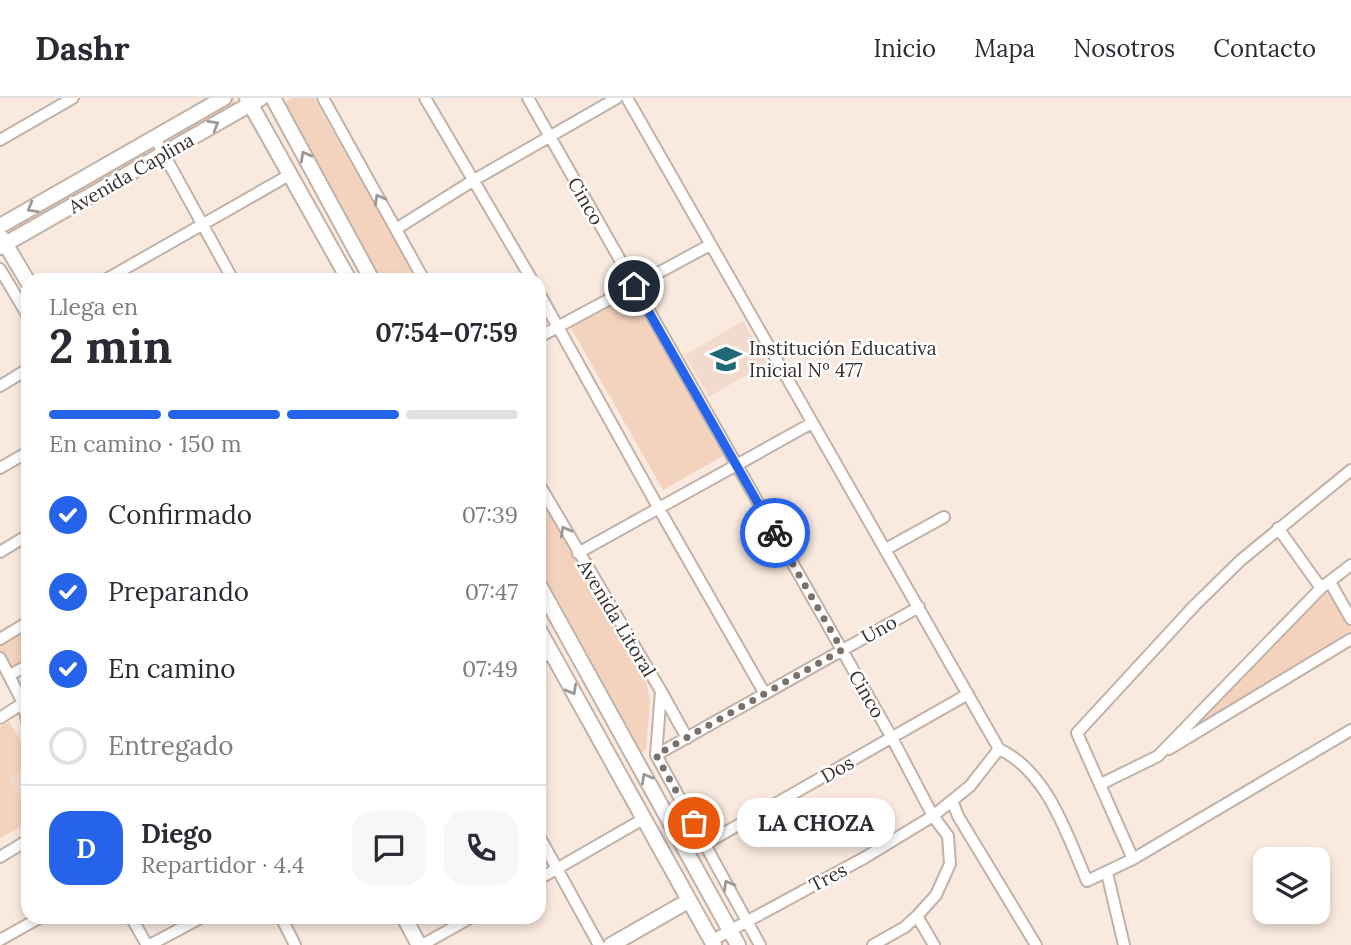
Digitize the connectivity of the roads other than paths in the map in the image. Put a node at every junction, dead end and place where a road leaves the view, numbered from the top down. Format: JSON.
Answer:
{"nodes":[{"id":1,"x":73,"y":98,"type":"edge"},
{"id":2,"x":224,"y":98,"type":"edge"},
{"id":3,"x":273,"y":98,"type":"edge"},
{"id":4,"x":323,"y":98,"type":"edge"},
{"id":5,"x":425,"y":98,"type":"edge"},
{"id":6,"x":528,"y":98,"type":"edge"},
{"id":7,"x":617,"y":98,"type":"edge"},
{"id":8,"x":627,"y":98,"type":"edge"},
{"id":9,"x":253,"y":100,"type":"edge"},
{"id":10,"x":155,"y":138,"type":"junction"},
{"id":11,"x":550,"y":138,"type":"junction"},
{"id":12,"x":0,"y":140,"type":"edge"},
{"id":13,"x":164,"y":154,"type":"junction"},
{"id":14,"x":291,"y":174,"type":"junction"},
{"id":15,"x":474,"y":180,"type":"junction"},
{"id":16,"x":202,"y":225,"type":"junction"},
{"id":17,"x":0,"y":226,"type":"edge"},
{"id":18,"x":396,"y":229,"type":"junction"},
{"id":19,"x":2,"y":242,"type":"edge"},
{"id":20,"x":710,"y":245,"type":"junction"},
{"id":21,"x":0,"y":269,"type":"edge"},
{"id":22,"x":22,"y":273,"type":"edge"},
{"id":23,"x":124,"y":273,"type":"edge"},
{"id":24,"x":229,"y":273,"type":"edge"},
{"id":25,"x":345,"y":273,"type":"edge"},
{"id":26,"x":368,"y":273,"type":"edge"},
{"id":27,"x":420,"y":273,"type":"edge"},
{"id":28,"x":528,"y":273,"type":"edge"},
{"id":29,"x":634,"y":286,"type":"junction"},
{"id":30,"x":21,"y":304,"type":"edge"},
{"id":31,"x":546,"y":305,"type":"edge"},
{"id":32,"x":558,"y":326,"type":"junction"},
{"id":33,"x":546,"y":333,"type":"edge"},
{"id":34,"x":21,"y":373,"type":"edge"},
{"id":35,"x":0,"y":386,"type":"edge"},
{"id":36,"x":812,"y":422,"type":"junction"},
{"id":37,"x":21,"y":456,"type":"edge"},
{"id":38,"x":736,"y":465,"type":"junction"},
{"id":39,"x":0,"y":468,"type":"edge"},
{"id":40,"x":1351,"y":470,"type":"edge"},
{"id":41,"x":546,"y":496,"type":"edge"},
{"id":42,"x":658,"y":507,"type":"junction"},
{"id":43,"x":944,"y":517,"type":"dead end"},
{"id":44,"x":1278,"y":528,"type":"junction"},
{"id":45,"x":21,"y":539,"type":"edge"},
{"id":46,"x":886,"y":549,"type":"junction"},
{"id":47,"x":0,"y":552,"type":"edge"},
{"id":48,"x":578,"y":553,"type":"junction"},
{"id":49,"x":1351,"y":565,"type":"edge"},
{"id":50,"x":1325,"y":585,"type":"junction"},
{"id":51,"x":546,"y":598,"type":"edge"},
{"id":52,"x":919,"y":607,"type":"junction"},
{"id":53,"x":1351,"y":619,"type":"edge"},
{"id":54,"x":21,"y":626,"type":"edge"},
{"id":55,"x":0,"y":639,"type":"edge"},
{"id":56,"x":1351,"y":639,"type":"edge"},
{"id":57,"x":842,"y":650,"type":"junction"},
{"id":58,"x":546,"y":658,"type":"edge"},
{"id":59,"x":0,"y":659,"type":"edge"},
{"id":60,"x":21,"y":669,"type":"edge"},
{"id":61,"x":10,"y":676,"type":"junction"},
{"id":62,"x":662,"y":691,"type":"junction"},
{"id":63,"x":765,"y":694,"type":"junction"},
{"id":64,"x":968,"y":694,"type":"junction"},
{"id":65,"x":21,"y":700,"type":"edge"},
{"id":66,"x":21,"y":705,"type":"edge"},
{"id":67,"x":0,"y":718,"type":"edge"},
{"id":68,"x":1351,"y":730,"type":"edge"},
{"id":69,"x":687,"y":738,"type":"junction"},
{"id":70,"x":892,"y":738,"type":"junction"},
{"id":71,"x":999,"y":749,"type":"junction"},
{"id":72,"x":656,"y":755,"type":"junction"},
{"id":73,"x":1157,"y":756,"type":"junction"},
{"id":74,"x":1101,"y":784,"type":"junction"},
{"id":75,"x":953,"y":803,"type":"junction"},
{"id":76,"x":933,"y":816,"type":"junction"},
{"id":77,"x":645,"y":818,"type":"junction"},
{"id":78,"x":21,"y":844,"type":"edge"},
{"id":79,"x":705,"y":844,"type":"junction"},
{"id":80,"x":546,"y":849,"type":"edge"},
{"id":81,"x":0,"y":857,"type":"edge"},
{"id":82,"x":1133,"y":859,"type":"junction"},
{"id":83,"x":557,"y":869,"type":"junction"},
{"id":84,"x":1107,"y":873,"type":"junction"},
{"id":85,"x":546,"y":875,"type":"edge"},
{"id":86,"x":688,"y":901,"type":"junction"},
{"id":87,"x":916,"y":916,"type":"junction"},
{"id":88,"x":747,"y":921,"type":"junction"},
{"id":89,"x":29,"y":924,"type":"edge"},
{"id":90,"x":136,"y":924,"type":"edge"},
{"id":91,"x":189,"y":924,"type":"edge"},
{"id":92,"x":284,"y":924,"type":"edge"},
{"id":93,"x":408,"y":924,"type":"edge"},
{"id":94,"x":459,"y":924,"type":"edge"},
{"id":95,"x":730,"y":930,"type":"junction"},
{"id":96,"x":0,"y":940,"type":"edge"},
{"id":97,"x":712,"y":943,"type":"edge"},
{"id":98,"x":149,"y":945,"type":"edge"},
{"id":99,"x":295,"y":945,"type":"edge"},
{"id":100,"x":421,"y":945,"type":"edge"},
{"id":101,"x":599,"y":945,"type":"edge"},
{"id":102,"x":611,"y":945,"type":"edge"},
{"id":103,"x":738,"y":945,"type":"edge"},
{"id":104,"x":760,"y":945,"type":"edge"},
{"id":105,"x":873,"y":945,"type":"edge"},
{"id":106,"x":934,"y":945,"type":"edge"},
{"id":107,"x":1036,"y":945,"type":"edge"},
{"id":108,"x":1124,"y":945,"type":"edge"}],
"edges":[{"from":1,"to":12,"type":"street"},
{"from":2,"to":10,"type":"main road","name":"Avenida Caplina"},
{"from":26,"to":3,"type":"main road","one_way":true},
{"from":18,"to":4,"type":"street","one_way":true},
{"from":5,"to":15,"type":"street"},
{"from":6,"to":11,"type":"street","name":"Cinco"},
{"from":7,"to":11,"type":"street"},
{"from":8,"to":20,"type":"street"},
{"from":13,"to":9,"type":"main road","name":"Avenida Caplina","one_way":true},
{"from":9,"to":14,"type":"main road"},
{"from":10,"to":13,"type":"street"},
{"from":10,"to":17,"type":"main road","name":"Avenida Caplina","one_way":true},
{"from":11,"to":15,"type":"street"},
{"from":11,"to":29,"type":"street","name":"Cinco"},
{"from":13,"to":16,"type":"street"},
{"from":13,"to":19,"type":"main road","name":"Avenida Caplina"},
{"from":14,"to":16,"type":"street"},
{"from":14,"to":25,"type":"main road"},
{"from":15,"to":18,"type":"street"},
{"from":15,"to":28,"type":"street"},
{"from":16,"to":23,"type":"street"},
{"from":16,"to":24,"type":"street"},
{"from":18,"to":27,"type":"street"},
{"from":19,"to":22,"type":"main road"},
{"from":20,"to":29,"type":"street"},
{"from":20,"to":36,"type":"street"},
{"from":21,"to":30,"type":"street"},
{"from":29,"to":32,"type":"street"},
{"from":29,"to":38,"type":"street","name":"Cinco"},
{"from":31,"to":32,"type":"street"},
{"from":32,"to":33,"type":"street"},
{"from":32,"to":42,"type":"street"},
{"from":34,"to":35,"type":"street"},
{"from":36,"to":38,"type":"street"},
{"from":36,"to":46,"type":"street"},
{"from":37,"to":39,"type":"street"},
{"from":38,"to":42,"type":"street"},
{"from":38,"to":57,"type":"street","name":"Cinco"},
{"from":40,"to":44,"type":"street"},
{"from":48,"to":41,"type":"street","name":"Avenida Litoral","one_way":true},
{"from":42,"to":48,"type":"street"},
{"from":42,"to":63,"type":"street"},
{"from":43,"to":46,"type":"street"},
{"from":44,"to":50,"type":"street"},
{"from":44,"to":74,"type":"street"},
{"from":45,"to":47,"type":"street"},
{"from":46,"to":52,"type":"street"},
{"from":48,"to":62,"type":"street","name":"Avenida Litoral"},
{"from":49,"to":50,"type":"street"},
{"from":50,"to":53,"type":"street"},
{"from":50,"to":73,"type":"street"},
{"from":95,"to":51,"type":"main road","one_way":true},
{"from":52,"to":57,"type":"street","name":"Uno"},
{"from":52,"to":64,"type":"street"},
{"from":54,"to":55,"type":"street"},
{"from":56,"to":73,"type":"street"},
{"from":57,"to":63,"type":"street","name":"Uno"},
{"from":57,"to":70,"type":"street","name":"Cinco"},
{"from":58,"to":77,"type":"main road","one_way":true},
{"from":59,"to":61,"type":"street"},
{"from":60,"to":61,"type":"street"},
{"from":61,"to":65,"type":"street"},
{"from":62,"to":69,"type":"street"},
{"from":62,"to":72,"type":"street","name":"Avenida Litoral"},
{"from":63,"to":69,"type":"street","name":"Uno"},
{"from":64,"to":70,"type":"street","name":"Dos"},
{"from":64,"to":71,"type":"street"},
{"from":66,"to":67,"type":"street"},
{"from":68,"to":82,"type":"street"},
{"from":69,"to":72,"type":"street","name":"Uno"},
{"from":70,"to":76,"type":"street","name":"Cinco"},
{"from":70,"to":79,"type":"street","name":"Dos"},
{"from":71,"to":75,"type":"street","name":"Tres"},
{"from":71,"to":84,"type":"street"},
{"from":72,"to":79,"type":"street"},
{"from":73,"to":74,"type":"street"},
{"from":74,"to":82,"type":"street"},
{"from":75,"to":76,"type":"street","name":"Tres"},
{"from":75,"to":107,"type":"street"},
{"from":76,"to":87,"type":"street","name":"Cinco"},
{"from":76,"to":88,"type":"street","name":"Tres"},
{"from":77,"to":83,"type":"street"},
{"from":77,"to":86,"type":"main road"},
{"from":78,"to":81,"type":"street"},
{"from":88,"to":79,"type":"street","one_way":true},
{"from":80,"to":83,"type":"street"},
{"from":82,"to":84,"type":"street"},
{"from":83,"to":85,"type":"street"},
{"from":83,"to":101,"type":"street"},
{"from":84,"to":108,"type":"street"},
{"from":86,"to":97,"type":"main road"},
{"from":86,"to":102,"type":"main road"},
{"from":87,"to":105,"type":"street","name":"Cinco"},
{"from":87,"to":106,"type":"street"},
{"from":88,"to":95,"type":"street","name":"Tres"},
{"from":88,"to":104,"type":"street"},
{"from":89,"to":96,"type":"street"},
{"from":90,"to":98,"type":"street"},
{"from":91,"to":98,"type":"street"},
{"from":92,"to":99,"type":"street"},
{"from":93,"to":100,"type":"main road"},
{"from":94,"to":100,"type":"street"},
{"from":95,"to":97,"type":"street","name":"Tres"},
{"from":95,"to":103,"type":"main road"}]}
